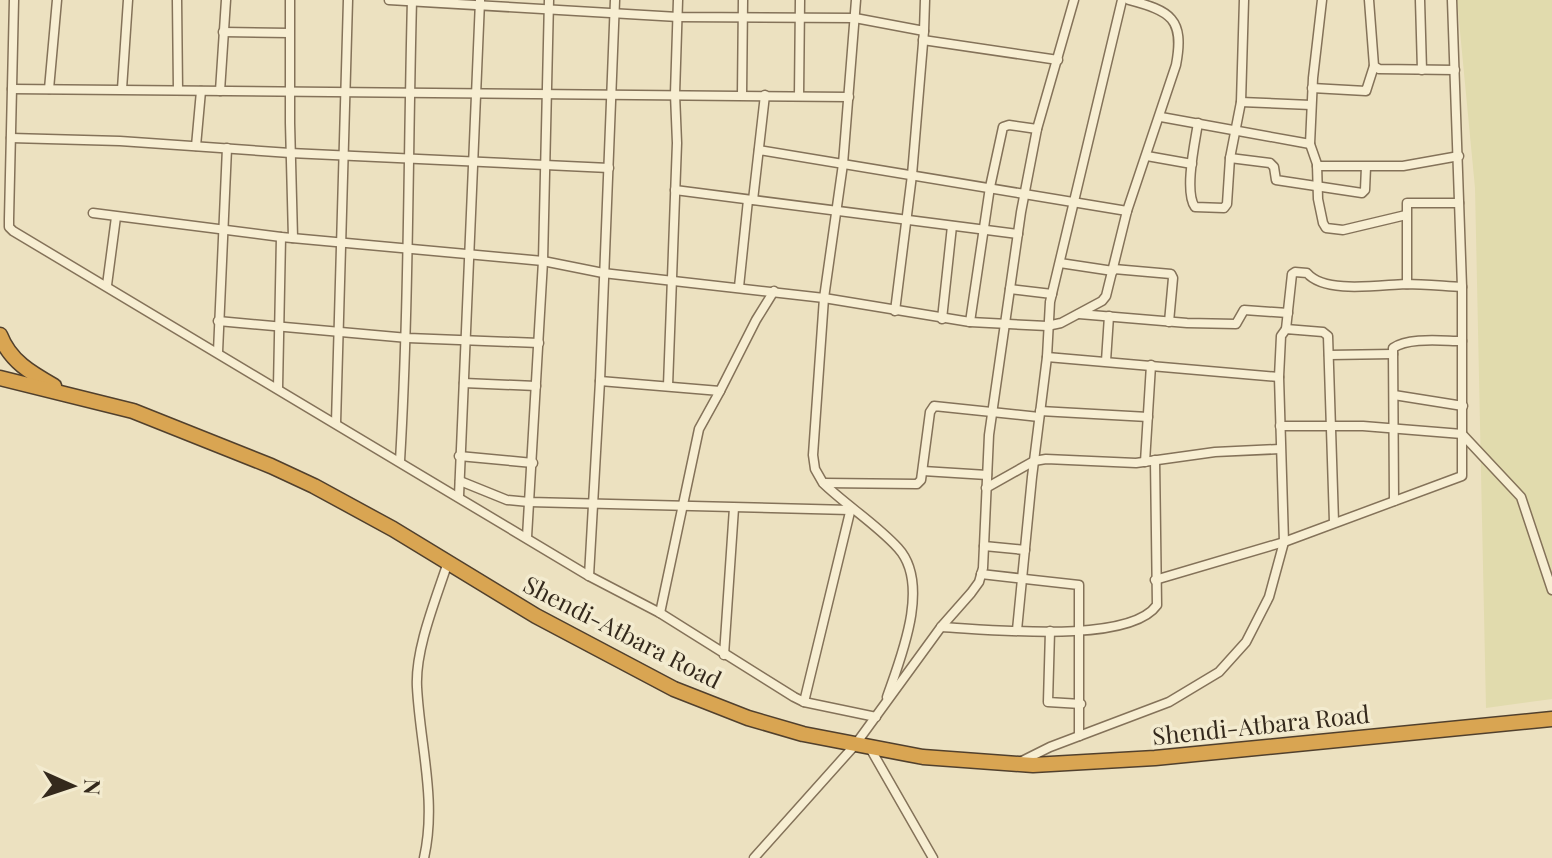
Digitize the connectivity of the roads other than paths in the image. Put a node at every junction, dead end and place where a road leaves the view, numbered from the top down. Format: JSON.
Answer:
{"nodes":[{"id":1,"x":14,"y":0,"type":"edge"},
{"id":2,"x":57,"y":0,"type":"edge"},
{"id":3,"x":128,"y":0,"type":"edge"},
{"id":4,"x":177,"y":0,"type":"edge"},
{"id":5,"x":226,"y":0,"type":"edge"},
{"id":6,"x":290,"y":0,"type":"edge"},
{"id":7,"x":348,"y":0,"type":"edge"},
{"id":8,"x":389,"y":0,"type":"edge"},
{"id":9,"x":412,"y":0,"type":"edge"},
{"id":10,"x":615,"y":0,"type":"edge"},
{"id":11,"x":678,"y":0,"type":"edge"},
{"id":12,"x":743,"y":0,"type":"edge"},
{"id":13,"x":800,"y":0,"type":"edge"},
{"id":14,"x":856,"y":0,"type":"edge"},
{"id":15,"x":925,"y":0,"type":"edge"},
{"id":16,"x":1074,"y":0,"type":"edge"},
{"id":17,"x":1122,"y":0,"type":"edge"},
{"id":18,"x":1129,"y":0,"type":"edge"},
{"id":19,"x":1244,"y":0,"type":"edge"},
{"id":20,"x":1322,"y":0,"type":"edge"},
{"id":21,"x":1369,"y":0,"type":"edge"},
{"id":22,"x":1420,"y":0,"type":"edge"},
{"id":23,"x":1452,"y":0,"type":"edge"},
{"id":24,"x":480,"y":2,"type":"edge"},
{"id":25,"x":549,"y":4,"type":"edge"},
{"id":26,"x":1162,"y":4,"type":"edge"},
{"id":27,"x":614,"y":12,"type":"junction"},
{"id":28,"x":678,"y":17,"type":"junction"},
{"id":29,"x":855,"y":18,"type":"junction"},
{"id":30,"x":742,"y":19,"type":"junction"},
{"id":31,"x":800,"y":19,"type":"junction"},
{"id":32,"x":223,"y":32,"type":"junction"},
{"id":33,"x":289,"y":33,"type":"junction"},
{"id":34,"x":923,"y":35,"type":"junction"},
{"id":35,"x":1058,"y":60,"type":"junction"},
{"id":36,"x":1374,"y":66,"type":"junction"},
{"id":37,"x":1422,"y":70,"type":"junction"},
{"id":38,"x":1455,"y":70,"type":"junction"},
{"id":39,"x":1312,"y":88,"type":"junction"},
{"id":40,"x":12,"y":89,"type":"junction"},
{"id":41,"x":49,"y":89,"type":"junction"},
{"id":42,"x":122,"y":89,"type":"junction"},
{"id":43,"x":178,"y":90,"type":"junction"},
{"id":44,"x":201,"y":91,"type":"junction"},
{"id":45,"x":220,"y":91,"type":"junction"},
{"id":46,"x":346,"y":91,"type":"junction"},
{"id":47,"x":290,"y":92,"type":"junction"},
{"id":48,"x":410,"y":92,"type":"junction"},
{"id":49,"x":475,"y":92,"type":"junction"},
{"id":50,"x":548,"y":93,"type":"junction"},
{"id":51,"x":610,"y":94,"type":"junction"},
{"id":52,"x":675,"y":94,"type":"junction"},
{"id":53,"x":742,"y":95,"type":"junction"},
{"id":54,"x":765,"y":95,"type":"junction"},
{"id":55,"x":799,"y":96,"type":"junction"},
{"id":56,"x":849,"y":97,"type":"junction"},
{"id":57,"x":1241,"y":102,"type":"junction"},
{"id":58,"x":1311,"y":105,"type":"junction"},
{"id":59,"x":1161,"y":117,"type":"junction"},
{"id":60,"x":1198,"y":123,"type":"junction"},
{"id":61,"x":1037,"y":129,"type":"junction"},
{"id":62,"x":1235,"y":129,"type":"junction"},
{"id":63,"x":11,"y":138,"type":"junction"},
{"id":64,"x":1310,"y":144,"type":"junction"},
{"id":65,"x":196,"y":146,"type":"junction"},
{"id":66,"x":227,"y":148,"type":"junction"},
{"id":67,"x":759,"y":150,"type":"junction"},
{"id":68,"x":290,"y":153,"type":"junction"},
{"id":69,"x":344,"y":156,"type":"junction"},
{"id":70,"x":1147,"y":156,"type":"junction"},
{"id":71,"x":1459,"y":156,"type":"junction"},
{"id":72,"x":408,"y":158,"type":"junction"},
{"id":73,"x":1230,"y":158,"type":"junction"},
{"id":74,"x":472,"y":162,"type":"junction"},
{"id":75,"x":843,"y":164,"type":"junction"},
{"id":76,"x":1192,"y":164,"type":"junction"},
{"id":77,"x":546,"y":165,"type":"junction"},
{"id":78,"x":1317,"y":166,"type":"junction"},
{"id":79,"x":1366,"y":167,"type":"junction"},
{"id":80,"x":609,"y":168,"type":"junction"},
{"id":81,"x":912,"y":175,"type":"junction"},
{"id":82,"x":990,"y":187,"type":"junction"},
{"id":83,"x":1317,"y":187,"type":"junction"},
{"id":84,"x":675,"y":190,"type":"junction"},
{"id":85,"x":1025,"y":193,"type":"junction"},
{"id":86,"x":750,"y":200,"type":"junction"},
{"id":87,"x":1074,"y":201,"type":"junction"},
{"id":88,"x":1459,"y":203,"type":"junction"},
{"id":89,"x":835,"y":209,"type":"junction"},
{"id":90,"x":1127,"y":211,"type":"junction"},
{"id":91,"x":93,"y":213,"type":"dead end"},
{"id":92,"x":1406,"y":215,"type":"junction"},
{"id":93,"x":116,"y":217,"type":"junction"},
{"id":94,"x":907,"y":219,"type":"junction"},
{"id":95,"x":952,"y":226,"type":"junction"},
{"id":96,"x":224,"y":230,"type":"junction"},
{"id":97,"x":985,"y":230,"type":"junction"},
{"id":98,"x":1018,"y":234,"type":"junction"},
{"id":99,"x":281,"y":237,"type":"junction"},
{"id":100,"x":293,"y":238,"type":"junction"},
{"id":101,"x":343,"y":241,"type":"junction"},
{"id":102,"x":410,"y":247,"type":"junction"},
{"id":103,"x":470,"y":254,"type":"junction"},
{"id":104,"x":543,"y":261,"type":"junction"},
{"id":105,"x":1060,"y":263,"type":"junction"},
{"id":106,"x":1114,"y":270,"type":"junction"},
{"id":107,"x":603,"y":273,"type":"junction"},
{"id":108,"x":672,"y":280,"type":"junction"},
{"id":109,"x":1407,"y":284,"type":"junction"},
{"id":110,"x":107,"y":285,"type":"junction"},
{"id":111,"x":739,"y":287,"type":"junction"},
{"id":112,"x":1462,"y":287,"type":"junction"},
{"id":113,"x":1010,"y":289,"type":"junction"},
{"id":114,"x":774,"y":291,"type":"junction"},
{"id":115,"x":1052,"y":294,"type":"junction"},
{"id":116,"x":824,"y":298,"type":"junction"},
{"id":117,"x":895,"y":311,"type":"junction"},
{"id":118,"x":1288,"y":313,"type":"junction"},
{"id":119,"x":1078,"y":314,"type":"junction"},
{"id":120,"x":1109,"y":316,"type":"junction"},
{"id":121,"x":942,"y":319,"type":"junction"},
{"id":122,"x":218,"y":321,"type":"junction"},
{"id":123,"x":970,"y":322,"type":"junction"},
{"id":124,"x":1169,"y":322,"type":"junction"},
{"id":125,"x":1004,"y":324,"type":"junction"},
{"id":126,"x":1047,"y":326,"type":"junction"},
{"id":127,"x":280,"y":327,"type":"junction"},
{"id":128,"x":1286,"y":329,"type":"junction"},
{"id":129,"x":340,"y":331,"type":"junction"},
{"id":130,"x":0,"y":335,"type":"edge"},
{"id":131,"x":408,"y":338,"type":"junction"},
{"id":132,"x":465,"y":339,"type":"junction"},
{"id":133,"x":1462,"y":341,"type":"junction"},
{"id":134,"x":539,"y":343,"type":"junction"},
{"id":135,"x":218,"y":352,"type":"junction"},
{"id":136,"x":1393,"y":354,"type":"junction"},
{"id":137,"x":1329,"y":355,"type":"junction"},
{"id":138,"x":1047,"y":357,"type":"junction"},
{"id":139,"x":1106,"y":361,"type":"junction"},
{"id":140,"x":1151,"y":365,"type":"junction"},
{"id":141,"x":1279,"y":377,"type":"junction"},
{"id":142,"x":0,"y":378,"type":"edge"},
{"id":143,"x":600,"y":381,"type":"junction"},
{"id":144,"x":464,"y":383,"type":"junction"},
{"id":145,"x":536,"y":386,"type":"junction"},
{"id":146,"x":668,"y":386,"type":"junction"},
{"id":147,"x":278,"y":388,"type":"junction"},
{"id":148,"x":720,"y":391,"type":"junction"},
{"id":149,"x":72,"y":395,"type":"junction"},
{"id":150,"x":1394,"y":395,"type":"junction"},
{"id":151,"x":1463,"y":406,"type":"junction"},
{"id":152,"x":992,"y":412,"type":"junction"},
{"id":153,"x":1040,"y":414,"type":"junction"},
{"id":154,"x":1148,"y":417,"type":"junction"},
{"id":155,"x":336,"y":423,"type":"junction"},
{"id":156,"x":1331,"y":425,"type":"junction"},
{"id":157,"x":1280,"y":426,"type":"junction"},
{"id":158,"x":1393,"y":428,"type":"junction"},
{"id":159,"x":1462,"y":434,"type":"junction"},
{"id":160,"x":1280,"y":449,"type":"junction"},
{"id":161,"x":459,"y":456,"type":"junction"},
{"id":162,"x":400,"y":461,"type":"junction"},
{"id":163,"x":1034,"y":461,"type":"junction"},
{"id":164,"x":1150,"y":461,"type":"junction"},
{"id":165,"x":533,"y":463,"type":"junction"},
{"id":166,"x":923,"y":471,"type":"junction"},
{"id":167,"x":987,"y":475,"type":"junction"},
{"id":168,"x":460,"y":481,"type":"junction"},
{"id":169,"x":823,"y":483,"type":"junction"},
{"id":170,"x":986,"y":488,"type":"junction"},
{"id":171,"x":459,"y":496,"type":"junction"},
{"id":172,"x":1394,"y":501,"type":"junction"},
{"id":173,"x":529,"y":502,"type":"junction"},
{"id":174,"x":594,"y":503,"type":"junction"},
{"id":175,"x":684,"y":504,"type":"junction"},
{"id":176,"x":734,"y":508,"type":"junction"},
{"id":177,"x":851,"y":508,"type":"junction"},
{"id":178,"x":1334,"y":522,"type":"junction"},
{"id":179,"x":527,"y":537,"type":"junction"},
{"id":180,"x":1284,"y":542,"type":"junction"},
{"id":181,"x":984,"y":546,"type":"junction"},
{"id":182,"x":1025,"y":550,"type":"junction"},
{"id":183,"x":448,"y":562,"type":"junction"},
{"id":184,"x":981,"y":574,"type":"junction"},
{"id":185,"x":589,"y":576,"type":"junction"},
{"id":186,"x":1022,"y":579,"type":"junction"},
{"id":187,"x":1155,"y":580,"type":"junction"},
{"id":188,"x":1552,"y":590,"type":"edge"},
{"id":189,"x":660,"y":613,"type":"junction"},
{"id":190,"x":941,"y":627,"type":"junction"},
{"id":191,"x":1017,"y":630,"type":"junction"},
{"id":192,"x":1050,"y":631,"type":"junction"},
{"id":193,"x":1080,"y":631,"type":"junction"},
{"id":194,"x":724,"y":655,"type":"junction"},
{"id":195,"x":804,"y":702,"type":"junction"},
{"id":196,"x":1081,"y":704,"type":"junction"},
{"id":197,"x":885,"y":705,"type":"junction"},
{"id":198,"x":876,"y":717,"type":"junction"},
{"id":199,"x":1552,"y":719,"type":"edge"},
{"id":200,"x":1079,"y":736,"type":"junction"},
{"id":201,"x":855,"y":745,"type":"junction"},
{"id":202,"x":870,"y":748,"type":"junction"},
{"id":203,"x":1016,"y":764,"type":"junction"},
{"id":204,"x":424,"y":858,"type":"edge"},
{"id":205,"x":754,"y":858,"type":"edge"},
{"id":206,"x":933,"y":858,"type":"edge"}],
"edges":[{"from":1,"to":40,"type":"street"},
{"from":2,"to":41,"type":"street"},
{"from":3,"to":42,"type":"street"},
{"from":4,"to":43,"type":"street"},
{"from":5,"to":32,"type":"street"},
{"from":6,"to":33,"type":"street"},
{"from":7,"to":46,"type":"street"},
{"from":8,"to":9,"type":"street"},
{"from":9,"to":24,"type":"street"},
{"from":9,"to":48,"type":"street"},
{"from":10,"to":27,"type":"street"},
{"from":11,"to":28,"type":"street"},
{"from":12,"to":30,"type":"street"},
{"from":13,"to":31,"type":"street"},
{"from":14,"to":29,"type":"street"},
{"from":15,"to":34,"type":"street"},
{"from":16,"to":35,"type":"street"},
{"from":17,"to":87,"type":"street"},
{"from":18,"to":26,"type":"street"},
{"from":19,"to":57,"type":"street"},
{"from":20,"to":39,"type":"street"},
{"from":21,"to":36,"type":"street"},
{"from":22,"to":37,"type":"street"},
{"from":23,"to":38,"type":"street"},
{"from":24,"to":25,"type":"street"},
{"from":24,"to":49,"type":"street"},
{"from":25,"to":27,"type":"street"},
{"from":25,"to":50,"type":"street"},
{"from":26,"to":59,"type":"street"},
{"from":27,"to":28,"type":"street"},
{"from":27,"to":51,"type":"street"},
{"from":28,"to":30,"type":"street"},
{"from":28,"to":52,"type":"street"},
{"from":29,"to":31,"type":"street"},
{"from":29,"to":34,"type":"street"},
{"from":29,"to":56,"type":"street"},
{"from":30,"to":31,"type":"street"},
{"from":30,"to":53,"type":"street"},
{"from":31,"to":55,"type":"street"},
{"from":32,"to":33,"type":"street"},
{"from":32,"to":45,"type":"street"},
{"from":33,"to":47,"type":"street"},
{"from":34,"to":35,"type":"street"},
{"from":34,"to":81,"type":"street"},
{"from":35,"to":61,"type":"street"},
{"from":36,"to":37,"type":"street"},
{"from":36,"to":39,"type":"street"},
{"from":37,"to":38,"type":"street"},
{"from":38,"to":71,"type":"street"},
{"from":39,"to":58,"type":"street"},
{"from":40,"to":41,"type":"street"},
{"from":40,"to":63,"type":"street"},
{"from":41,"to":42,"type":"street"},
{"from":42,"to":43,"type":"street"},
{"from":43,"to":44,"type":"street"},
{"from":44,"to":45,"type":"street"},
{"from":44,"to":65,"type":"street"},
{"from":45,"to":47,"type":"street"},
{"from":46,"to":47,"type":"street"},
{"from":46,"to":48,"type":"street"},
{"from":46,"to":69,"type":"street"},
{"from":47,"to":68,"type":"street"},
{"from":48,"to":49,"type":"street"},
{"from":48,"to":72,"type":"street"},
{"from":49,"to":50,"type":"street"},
{"from":49,"to":74,"type":"street"},
{"from":50,"to":51,"type":"street"},
{"from":50,"to":77,"type":"street"},
{"from":51,"to":52,"type":"street"},
{"from":51,"to":80,"type":"street"},
{"from":52,"to":53,"type":"street"},
{"from":52,"to":84,"type":"street"},
{"from":53,"to":54,"type":"street"},
{"from":54,"to":55,"type":"street"},
{"from":54,"to":67,"type":"street"},
{"from":55,"to":56,"type":"street"},
{"from":56,"to":75,"type":"street"},
{"from":57,"to":58,"type":"street"},
{"from":57,"to":62,"type":"street"},
{"from":58,"to":64,"type":"street"},
{"from":59,"to":60,"type":"street"},
{"from":59,"to":70,"type":"street"},
{"from":60,"to":62,"type":"street"},
{"from":60,"to":76,"type":"street"},
{"from":61,"to":82,"type":"street"},
{"from":61,"to":85,"type":"street"},
{"from":62,"to":64,"type":"street"},
{"from":62,"to":73,"type":"street"},
{"from":63,"to":65,"type":"street"},
{"from":63,"to":110,"type":"street"},
{"from":64,"to":78,"type":"street"},
{"from":65,"to":66,"type":"street"},
{"from":66,"to":68,"type":"street"},
{"from":66,"to":96,"type":"street"},
{"from":67,"to":75,"type":"street"},
{"from":67,"to":86,"type":"street"},
{"from":68,"to":69,"type":"street"},
{"from":68,"to":100,"type":"street"},
{"from":69,"to":72,"type":"street"},
{"from":69,"to":101,"type":"street"},
{"from":70,"to":76,"type":"street"},
{"from":70,"to":90,"type":"street"},
{"from":71,"to":79,"type":"street"},
{"from":71,"to":88,"type":"street"},
{"from":72,"to":74,"type":"street"},
{"from":72,"to":102,"type":"street"},
{"from":73,"to":76,"type":"street"},
{"from":73,"to":83,"type":"street"},
{"from":74,"to":77,"type":"street"},
{"from":74,"to":103,"type":"street"},
{"from":75,"to":81,"type":"street"},
{"from":75,"to":89,"type":"street"},
{"from":77,"to":80,"type":"street"},
{"from":77,"to":104,"type":"street"},
{"from":78,"to":79,"type":"street"},
{"from":78,"to":83,"type":"street"},
{"from":79,"to":83,"type":"street"},
{"from":80,"to":107,"type":"street"},
{"from":81,"to":82,"type":"street"},
{"from":81,"to":94,"type":"street"},
{"from":82,"to":85,"type":"street"},
{"from":82,"to":97,"type":"street"},
{"from":83,"to":92,"type":"street"},
{"from":84,"to":86,"type":"street"},
{"from":84,"to":108,"type":"street"},
{"from":85,"to":87,"type":"street"},
{"from":85,"to":98,"type":"street"},
{"from":86,"to":89,"type":"street"},
{"from":86,"to":111,"type":"street"},
{"from":87,"to":90,"type":"street"},
{"from":87,"to":105,"type":"street"},
{"from":88,"to":92,"type":"street"},
{"from":88,"to":112,"type":"street"},
{"from":89,"to":94,"type":"street"},
{"from":89,"to":116,"type":"street"},
{"from":90,"to":106,"type":"street"},
{"from":91,"to":93,"type":"street"},
{"from":92,"to":109,"type":"street"},
{"from":93,"to":96,"type":"street"},
{"from":93,"to":110,"type":"street"},
{"from":94,"to":95,"type":"street"},
{"from":94,"to":117,"type":"street"},
{"from":95,"to":97,"type":"street"},
{"from":95,"to":121,"type":"street"},
{"from":96,"to":99,"type":"street"},
{"from":96,"to":122,"type":"street"},
{"from":97,"to":98,"type":"street"},
{"from":97,"to":123,"type":"street"},
{"from":98,"to":113,"type":"street"},
{"from":99,"to":100,"type":"street"},
{"from":99,"to":127,"type":"street"},
{"from":100,"to":101,"type":"street"},
{"from":101,"to":102,"type":"street"},
{"from":101,"to":129,"type":"street"},
{"from":102,"to":103,"type":"street"},
{"from":102,"to":131,"type":"street"},
{"from":103,"to":104,"type":"street"},
{"from":103,"to":132,"type":"street"},
{"from":104,"to":107,"type":"street"},
{"from":104,"to":134,"type":"street"},
{"from":105,"to":106,"type":"street"},
{"from":105,"to":115,"type":"street"},
{"from":106,"to":119,"type":"street"},
{"from":106,"to":124,"type":"street"},
{"from":107,"to":108,"type":"street"},
{"from":107,"to":143,"type":"street"},
{"from":108,"to":111,"type":"street"},
{"from":108,"to":146,"type":"street"},
{"from":109,"to":112,"type":"street"},
{"from":109,"to":118,"type":"street"},
{"from":110,"to":135,"type":"street"},
{"from":111,"to":114,"type":"street"},
{"from":112,"to":133,"type":"street"},
{"from":113,"to":115,"type":"street"},
{"from":113,"to":125,"type":"street"},
{"from":114,"to":116,"type":"street"},
{"from":114,"to":148,"type":"street"},
{"from":115,"to":126,"type":"street"},
{"from":116,"to":117,"type":"street"},
{"from":116,"to":169,"type":"street"},
{"from":117,"to":121,"type":"street"},
{"from":118,"to":124,"type":"street"},
{"from":118,"to":128,"type":"street"},
{"from":119,"to":120,"type":"street"},
{"from":119,"to":126,"type":"street"},
{"from":120,"to":124,"type":"street"},
{"from":120,"to":139,"type":"street"},
{"from":121,"to":123,"type":"street"},
{"from":122,"to":127,"type":"street"},
{"from":122,"to":135,"type":"street"},
{"from":123,"to":125,"type":"street"},
{"from":125,"to":126,"type":"street"},
{"from":125,"to":152,"type":"street"},
{"from":126,"to":138,"type":"street"},
{"from":127,"to":129,"type":"street"},
{"from":127,"to":147,"type":"street"},
{"from":128,"to":137,"type":"street"},
{"from":128,"to":141,"type":"street"},
{"from":129,"to":131,"type":"street"},
{"from":129,"to":155,"type":"street"},
{"from":130,"to":149,"type":"highway"},
{"from":131,"to":132,"type":"street"},
{"from":131,"to":162,"type":"street"},
{"from":132,"to":134,"type":"street"},
{"from":132,"to":144,"type":"street"},
{"from":133,"to":136,"type":"street"},
{"from":133,"to":151,"type":"street"},
{"from":134,"to":145,"type":"street"},
{"from":135,"to":147,"type":"street"},
{"from":136,"to":137,"type":"street"},
{"from":136,"to":150,"type":"street"},
{"from":137,"to":156,"type":"street"},
{"from":138,"to":139,"type":"street"},
{"from":138,"to":153,"type":"street"},
{"from":139,"to":140,"type":"street"},
{"from":140,"to":141,"type":"street"},
{"from":140,"to":154,"type":"street"},
{"from":141,"to":157,"type":"street"},
{"from":142,"to":149,"type":"highway","name":"Shendi-Atbara Road"},
{"from":143,"to":146,"type":"street"},
{"from":143,"to":174,"type":"street"},
{"from":144,"to":145,"type":"street"},
{"from":144,"to":161,"type":"street"},
{"from":145,"to":165,"type":"street"},
{"from":146,"to":148,"type":"street"},
{"from":147,"to":155,"type":"street"},
{"from":148,"to":175,"type":"street"},
{"from":149,"to":183,"type":"highway","name":"Shendi-Atbara Road"},
{"from":150,"to":151,"type":"street"},
{"from":150,"to":158,"type":"street"},
{"from":151,"to":159,"type":"street"},
{"from":152,"to":153,"type":"street"},
{"from":152,"to":166,"type":"street"},
{"from":152,"to":167,"type":"street"},
{"from":153,"to":154,"type":"street"},
{"from":153,"to":163,"type":"street"},
{"from":154,"to":164,"type":"street"},
{"from":155,"to":162,"type":"street"},
{"from":156,"to":157,"type":"street"},
{"from":156,"to":158,"type":"street"},
{"from":156,"to":178,"type":"street"},
{"from":157,"to":160,"type":"street"},
{"from":158,"to":159,"type":"street"},
{"from":158,"to":172,"type":"street"},
{"from":159,"to":172,"type":"street"},
{"from":159,"to":188,"type":"street"},
{"from":160,"to":164,"type":"street"},
{"from":160,"to":180,"type":"street"},
{"from":161,"to":165,"type":"street"},
{"from":161,"to":168,"type":"street"},
{"from":162,"to":171,"type":"street"},
{"from":163,"to":164,"type":"street"},
{"from":163,"to":170,"type":"street"},
{"from":163,"to":182,"type":"street"},
{"from":164,"to":187,"type":"street"},
{"from":165,"to":173,"type":"street"},
{"from":166,"to":167,"type":"street"},
{"from":166,"to":169,"type":"street"},
{"from":167,"to":170,"type":"street"},
{"from":168,"to":171,"type":"street"},
{"from":168,"to":173,"type":"street"},
{"from":169,"to":177,"type":"street"},
{"from":170,"to":181,"type":"street"},
{"from":171,"to":179,"type":"street"},
{"from":172,"to":178,"type":"street"},
{"from":173,"to":174,"type":"street"},
{"from":173,"to":179,"type":"street"},
{"from":174,"to":175,"type":"street"},
{"from":174,"to":185,"type":"street"},
{"from":175,"to":176,"type":"street"},
{"from":175,"to":189,"type":"street"},
{"from":176,"to":177,"type":"street"},
{"from":176,"to":194,"type":"street"},
{"from":177,"to":195,"type":"street"},
{"from":177,"to":197,"type":"street"},
{"from":178,"to":180,"type":"street"},
{"from":179,"to":185,"type":"street"},
{"from":180,"to":187,"type":"street"},
{"from":180,"to":200,"type":"street"},
{"from":181,"to":182,"type":"street"},
{"from":181,"to":184,"type":"street"},
{"from":182,"to":186,"type":"street"},
{"from":183,"to":201,"type":"highway","name":"Shendi-Atbara Road"},
{"from":183,"to":204,"type":"street"},
{"from":184,"to":186,"type":"street"},
{"from":184,"to":190,"type":"street"},
{"from":185,"to":189,"type":"street"},
{"from":186,"to":191,"type":"street"},
{"from":186,"to":193,"type":"street"},
{"from":187,"to":193,"type":"street"},
{"from":189,"to":194,"type":"street"},
{"from":190,"to":191,"type":"street"},
{"from":190,"to":197,"type":"street"},
{"from":191,"to":192,"type":"street"},
{"from":192,"to":193,"type":"street"},
{"from":192,"to":196,"type":"street"},
{"from":193,"to":196,"type":"street"},
{"from":194,"to":195,"type":"street"},
{"from":195,"to":198,"type":"street"},
{"from":196,"to":200,"type":"street"},
{"from":197,"to":198,"type":"street"},
{"from":198,"to":201,"type":"street"},
{"from":199,"to":203,"type":"highway","name":"Shendi-Atbara Road"},
{"from":200,"to":203,"type":"street"},
{"from":201,"to":202,"type":"highway","name":"Shendi-Atbara Road"},
{"from":201,"to":205,"type":"street"},
{"from":202,"to":203,"type":"highway","name":"Shendi-Atbara Road"},
{"from":202,"to":206,"type":"street"}]}
